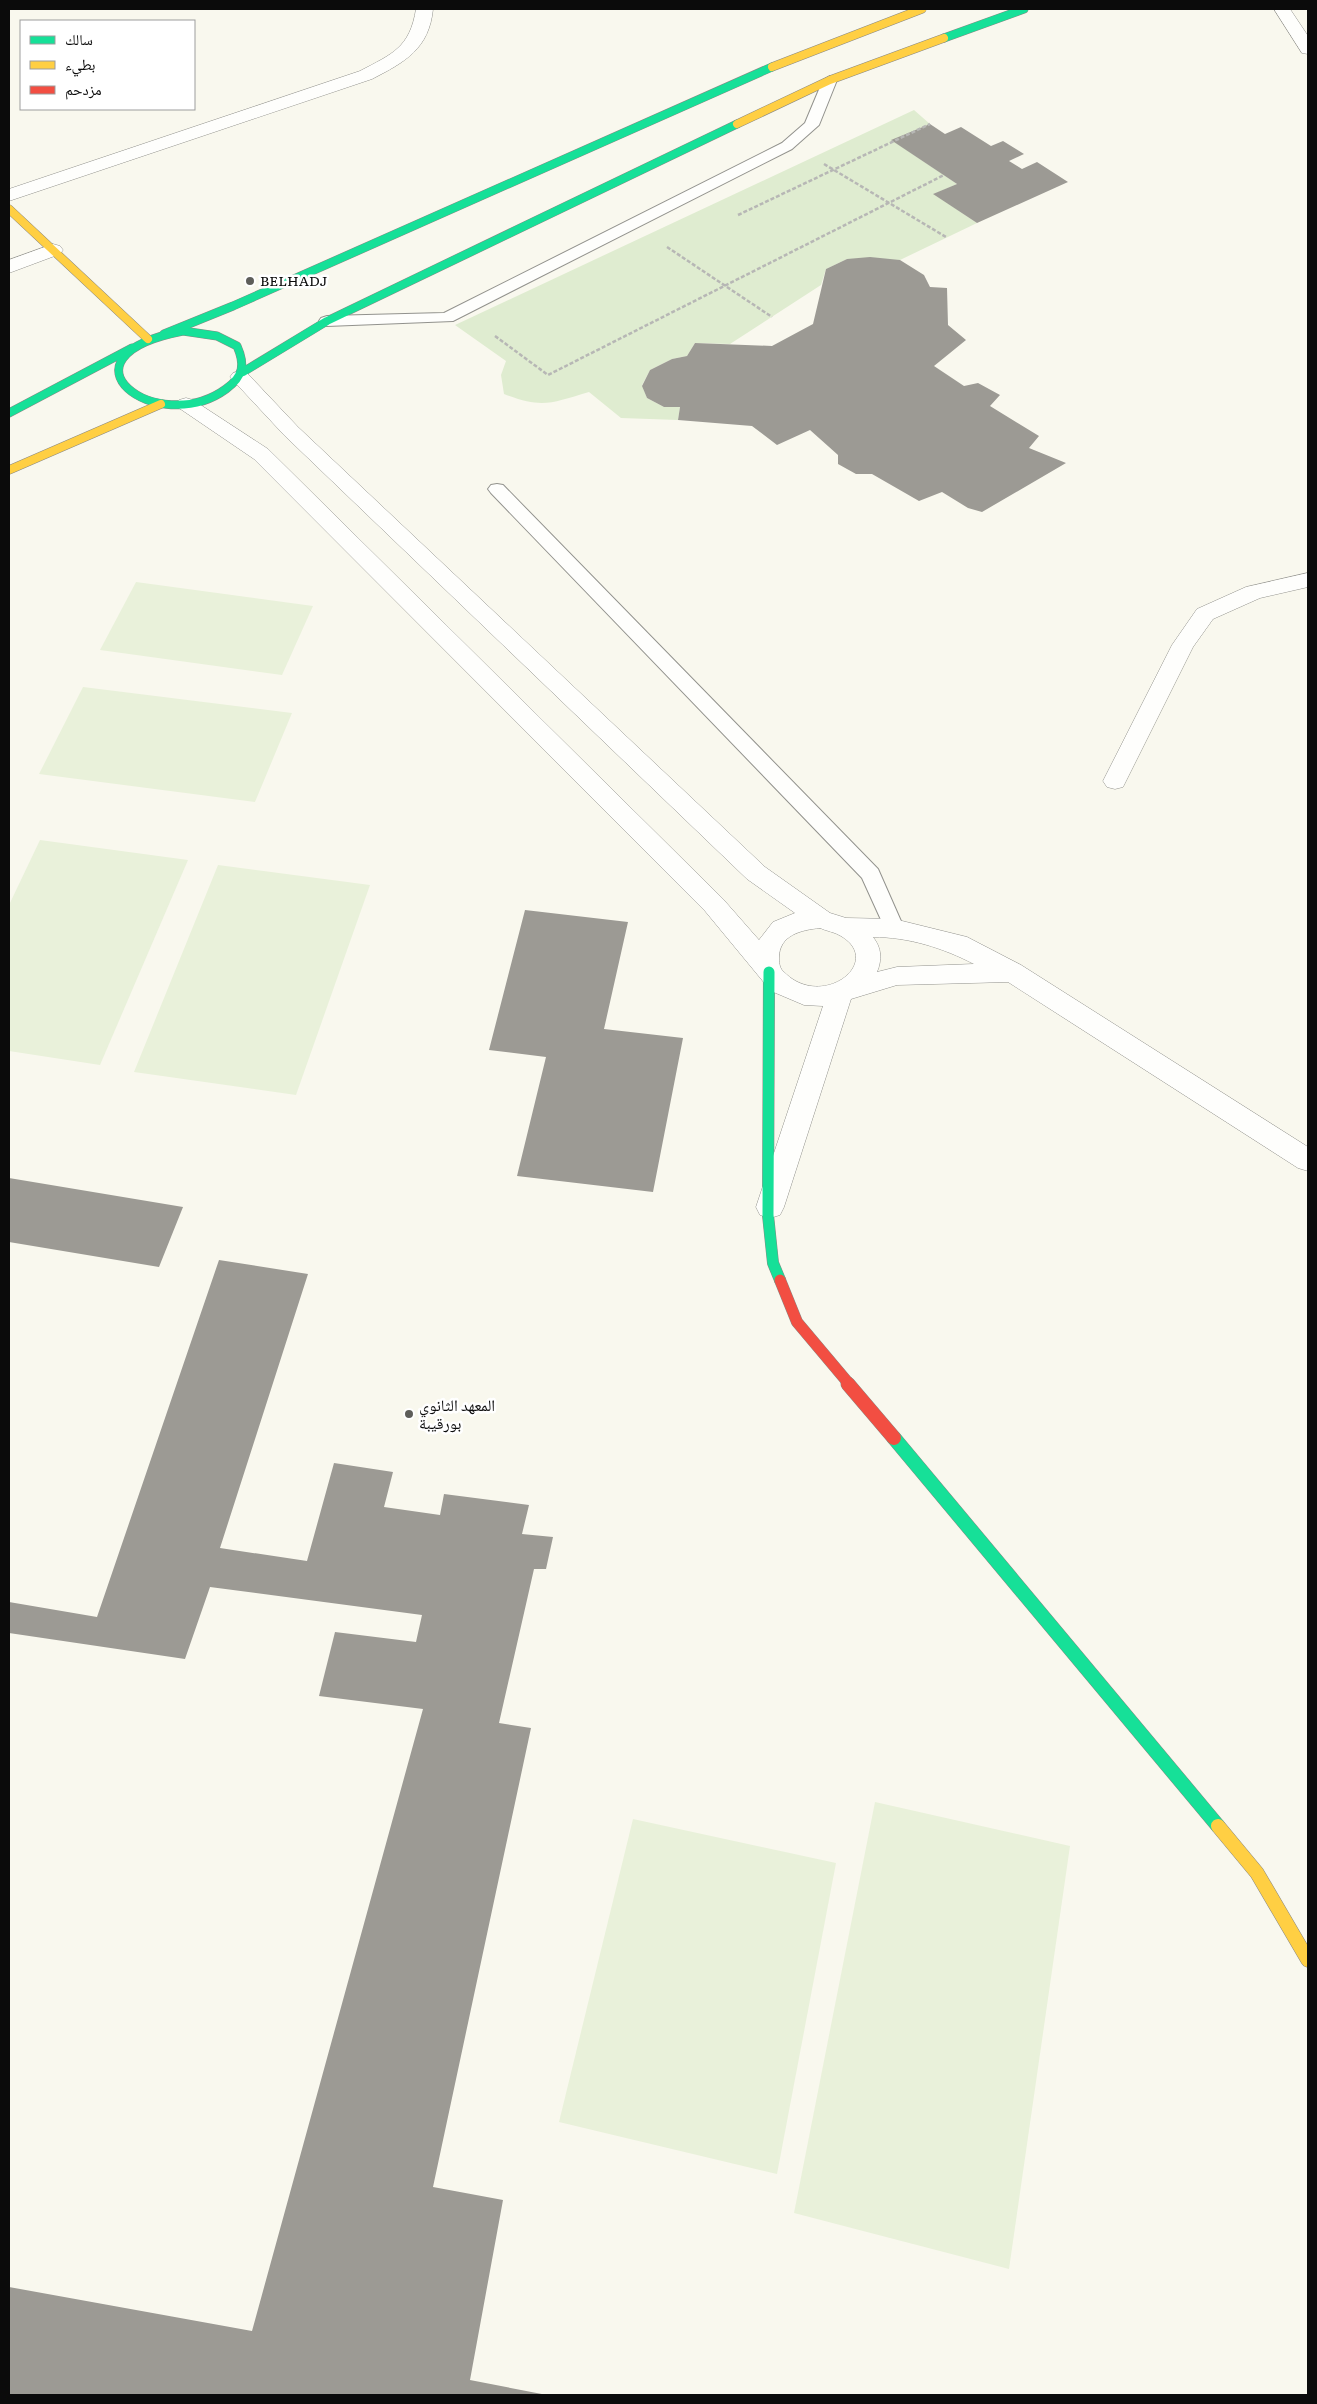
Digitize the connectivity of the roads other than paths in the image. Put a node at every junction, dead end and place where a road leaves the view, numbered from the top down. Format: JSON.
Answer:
{"nodes":[{"id":1,"x":424,"y":9,"type":"edge"},
{"id":2,"x":922,"y":9,"type":"edge"},
{"id":3,"x":1024,"y":9,"type":"edge"},
{"id":4,"x":1282,"y":9,"type":"edge"},
{"id":5,"x":1308,"y":49,"type":"edge"},
{"id":6,"x":830,"y":80,"type":"junction"},
{"id":7,"x":9,"y":195,"type":"edge"},
{"id":8,"x":9,"y":209,"type":"edge"},
{"id":9,"x":53,"y":250,"type":"junction"},
{"id":10,"x":9,"y":267,"type":"edge"},
{"id":11,"x":327,"y":321,"type":"junction"},
{"id":12,"x":164,"y":334,"type":"junction"},
{"id":13,"x":148,"y":339,"type":"junction"},
{"id":14,"x":133,"y":348,"type":"junction"},
{"id":15,"x":241,"y":374,"type":"junction"},
{"id":16,"x":161,"y":404,"type":"junction"},
{"id":17,"x":186,"y":404,"type":"junction"},
{"id":18,"x":9,"y":413,"type":"edge"},
{"id":19,"x":9,"y":470,"type":"edge"},
{"id":20,"x":497,"y":488,"type":"dead end"},
{"id":21,"x":1308,"y":580,"type":"edge"},
{"id":22,"x":1115,"y":781,"type":"dead end"},
{"id":23,"x":821,"y":920,"type":"junction"},
{"id":24,"x":847,"y":927,"type":"junction"},
{"id":25,"x":894,"y":928,"type":"junction"},
{"id":26,"x":768,"y":969,"type":"junction"},
{"id":27,"x":1012,"y":972,"type":"junction"},
{"id":28,"x":844,"y":992,"type":"junction"},
{"id":29,"x":1308,"y":1160,"type":"edge"},
{"id":30,"x":768,"y":1215,"type":"junction"},
{"id":31,"x":1308,"y":1960,"type":"edge"}],
"edges":[{"from":1,"to":7,"type":"street"},
{"from":2,"to":12,"type":"main road"},
{"from":3,"to":6,"type":"main road"},
{"from":4,"to":5,"type":"street"},
{"from":6,"to":11,"type":"main road"},
{"from":6,"to":11,"type":"lane"},
{"from":8,"to":9,"type":"main road"},
{"from":9,"to":10,"type":"street"},
{"from":9,"to":13,"type":"main road"},
{"from":11,"to":15,"type":"main road"},
{"from":12,"to":13,"type":"main road"},
{"from":12,"to":15,"type":"main road"},
{"from":13,"to":14,"type":"main road"},
{"from":14,"to":16,"type":"main road"},
{"from":14,"to":18,"type":"main road"},
{"from":15,"to":17,"type":"main road"},
{"from":15,"to":23,"type":"street"},
{"from":16,"to":17,"type":"main road"},
{"from":16,"to":19,"type":"main road"},
{"from":17,"to":26,"type":"street"},
{"from":20,"to":25,"type":"lane"},
{"from":21,"to":22,"type":"street"},
{"from":23,"to":24,"type":"street"},
{"from":23,"to":26,"type":"street"},
{"from":24,"to":25,"type":"street"},
{"from":24,"to":28,"type":"street"},
{"from":25,"to":27,"type":"street"},
{"from":26,"to":28,"type":"street"},
{"from":26,"to":30,"type":"main road"},
{"from":27,"to":28,"type":"street"},
{"from":27,"to":29,"type":"street"},
{"from":28,"to":30,"type":"street"},
{"from":30,"to":31,"type":"main road"}]}
